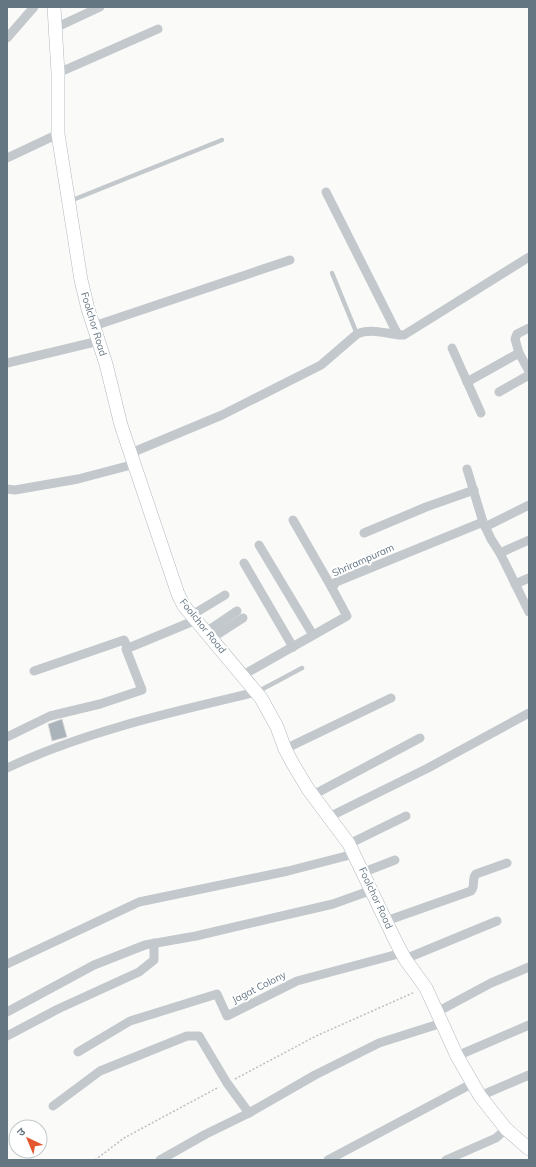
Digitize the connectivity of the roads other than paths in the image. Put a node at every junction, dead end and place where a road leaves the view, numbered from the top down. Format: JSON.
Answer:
{"nodes":[{"id":1,"x":34,"y":7,"type":"edge"},
{"id":2,"x":54,"y":7,"type":"edge"},
{"id":3,"x":100,"y":7,"type":"edge"},
{"id":4,"x":55,"y":28,"type":"junction"},
{"id":5,"x":158,"y":29,"type":"dead end"},
{"id":6,"x":7,"y":38,"type":"edge"},
{"id":7,"x":58,"y":73,"type":"junction"},
{"id":8,"x":58,"y":134,"type":"junction"},
{"id":9,"x":222,"y":140,"type":"dead end"},
{"id":10,"x":7,"y":158,"type":"edge"},
{"id":11,"x":326,"y":192,"type":"dead end"},
{"id":12,"x":69,"y":201,"type":"junction"},
{"id":13,"x":529,"y":257,"type":"edge"},
{"id":14,"x":290,"y":260,"type":"dead end"},
{"id":15,"x":332,"y":273,"type":"dead end"},
{"id":16,"x":94,"y":326,"type":"junction"},
{"id":17,"x":529,"y":328,"type":"edge"},
{"id":18,"x":356,"y":334,"type":"junction"},
{"id":19,"x":398,"y":335,"type":"junction"},
{"id":20,"x":99,"y":341,"type":"junction"},
{"id":21,"x":452,"y":348,"type":"dead end"},
{"id":22,"x":519,"y":353,"type":"junction"},
{"id":23,"x":7,"y":363,"type":"edge"},
{"id":24,"x":529,"y":371,"type":"edge"},
{"id":25,"x":529,"y":375,"type":"edge"},
{"id":26,"x":467,"y":382,"type":"junction"},
{"id":27,"x":499,"y":392,"type":"dead end"},
{"id":28,"x":481,"y":413,"type":"dead end"},
{"id":29,"x":133,"y":458,"type":"junction"},
{"id":30,"x":466,"y":469,"type":"dead end"},
{"id":31,"x":7,"y":489,"type":"edge"},
{"id":32,"x":474,"y":490,"type":"junction"},
{"id":33,"x":529,"y":505,"type":"edge"},
{"id":34,"x":292,"y":520,"type":"dead end"},
{"id":35,"x":484,"y":524,"type":"junction"},
{"id":36,"x":364,"y":533,"type":"dead end"},
{"id":37,"x":529,"y":540,"type":"edge"},
{"id":38,"x":259,"y":545,"type":"dead end"},
{"id":39,"x":500,"y":553,"type":"junction"},
{"id":40,"x":244,"y":564,"type":"dead end"},
{"id":41,"x":529,"y":578,"type":"edge"},
{"id":42,"x":515,"y":584,"type":"junction"},
{"id":43,"x":332,"y":588,"type":"junction"},
{"id":44,"x":225,"y":595,"type":"dead end"},
{"id":45,"x":529,"y":612,"type":"edge"},
{"id":46,"x":240,"y":615,"type":"dead end"},
{"id":47,"x":194,"y":618,"type":"junction"},
{"id":48,"x":209,"y":635,"type":"junction"},
{"id":49,"x":313,"y":635,"type":"junction"},
{"id":50,"x":293,"y":647,"type":"junction"},
{"id":51,"x":128,"y":648,"type":"junction"},
{"id":52,"x":302,"y":668,"type":"dead end"},
{"id":53,"x":34,"y":671,"type":"dead end"},
{"id":54,"x":243,"y":675,"type":"junction"},
{"id":55,"x":257,"y":692,"type":"junction"},
{"id":56,"x":391,"y":698,"type":"dead end"},
{"id":57,"x":529,"y":712,"type":"edge"},
{"id":58,"x":7,"y":737,"type":"edge"},
{"id":59,"x":420,"y":738,"type":"dead end"},
{"id":60,"x":285,"y":749,"type":"junction"},
{"id":61,"x":7,"y":768,"type":"edge"},
{"id":62,"x":313,"y":796,"type":"junction"},
{"id":63,"x":406,"y":816,"type":"dead end"},
{"id":64,"x":329,"y":817,"type":"junction"},
{"id":65,"x":352,"y":849,"type":"junction"},
{"id":66,"x":395,"y":860,"type":"dead end"},
{"id":67,"x":508,"y":863,"type":"dead end"},
{"id":68,"x":364,"y":872,"type":"junction"},
{"id":69,"x":372,"y":890,"type":"junction"},
{"id":70,"x":386,"y":921,"type":"junction"},
{"id":71,"x":497,"y":922,"type":"dead end"},
{"id":72,"x":154,"y":943,"type":"junction"},
{"id":73,"x":404,"y":956,"type":"junction"},
{"id":74,"x":7,"y":964,"type":"edge"},
{"id":75,"x":529,"y":967,"type":"edge"},
{"id":76,"x":7,"y":1012,"type":"edge"},
{"id":77,"x":439,"y":1018,"type":"junction"},
{"id":78,"x":529,"y":1025,"type":"edge"},
{"id":79,"x":7,"y":1036,"type":"edge"},
{"id":80,"x":78,"y":1052,"type":"dead end"},
{"id":81,"x":457,"y":1056,"type":"junction"},
{"id":82,"x":529,"y":1074,"type":"edge"},
{"id":83,"x":473,"y":1083,"type":"junction"},
{"id":84,"x":480,"y":1096,"type":"junction"},
{"id":85,"x":54,"y":1106,"type":"dead end"},
{"id":86,"x":249,"y":1113,"type":"junction"},
{"id":87,"x":506,"y":1129,"type":"junction"},
{"id":88,"x":529,"y":1149,"type":"edge"},
{"id":89,"x":160,"y":1160,"type":"edge"},
{"id":90,"x":328,"y":1160,"type":"edge"},
{"id":91,"x":446,"y":1160,"type":"edge"}],
"edges":[{"from":1,"to":6,"type":"street"},
{"from":2,"to":4,"type":"street","name":"Foolchor Road"},
{"from":3,"to":4,"type":"street"},
{"from":4,"to":7,"type":"street","name":"Foolchor Road"},
{"from":5,"to":7,"type":"street"},
{"from":7,"to":8,"type":"street","name":"Foolchor Road"},
{"from":8,"to":10,"type":"street"},
{"from":8,"to":12,"type":"street","name":"Foolchor Road"},
{"from":9,"to":12,"type":"lane"},
{"from":11,"to":19,"type":"street"},
{"from":12,"to":16,"type":"street","name":"Foolchor Road"},
{"from":13,"to":19,"type":"street"},
{"from":14,"to":16,"type":"street"},
{"from":15,"to":18,"type":"lane"},
{"from":16,"to":20,"type":"street","name":"Foolchor Road"},
{"from":17,"to":22,"type":"street"},
{"from":18,"to":19,"type":"street"},
{"from":18,"to":29,"type":"street"},
{"from":20,"to":23,"type":"street"},
{"from":20,"to":29,"type":"street","name":"Foolchor Road"},
{"from":21,"to":26,"type":"street"},
{"from":22,"to":24,"type":"street"},
{"from":22,"to":26,"type":"street"},
{"from":25,"to":27,"type":"street"},
{"from":26,"to":28,"type":"street"},
{"from":29,"to":31,"type":"street"},
{"from":29,"to":47,"type":"street","name":"Foolchor Road"},
{"from":30,"to":32,"type":"street"},
{"from":32,"to":35,"type":"street"},
{"from":32,"to":36,"type":"street"},
{"from":33,"to":35,"type":"street","name":"Shrirampuram"},
{"from":34,"to":43,"type":"street"},
{"from":35,"to":39,"type":"street"},
{"from":35,"to":43,"type":"street","name":"Shrirampuram"},
{"from":37,"to":39,"type":"street"},
{"from":38,"to":49,"type":"street"},
{"from":39,"to":42,"type":"street"},
{"from":40,"to":50,"type":"street"},
{"from":41,"to":42,"type":"street"},
{"from":42,"to":45,"type":"street"},
{"from":43,"to":49,"type":"street","name":"Shrirampuram"},
{"from":44,"to":47,"type":"street"},
{"from":46,"to":48,"type":"street"},
{"from":47,"to":48,"type":"street","name":"Foolchor Road"},
{"from":47,"to":51,"type":"street"},
{"from":48,"to":54,"type":"street","name":"Foolchor Road"},
{"from":49,"to":50,"type":"street","name":"Shrirampuram"},
{"from":50,"to":54,"type":"street","name":"Shrirampuram"},
{"from":51,"to":53,"type":"street"},
{"from":51,"to":58,"type":"street"},
{"from":52,"to":55,"type":"lane"},
{"from":54,"to":55,"type":"street","name":"Foolchor Road"},
{"from":55,"to":60,"type":"street","name":"Foolchor Road"},
{"from":55,"to":61,"type":"street"},
{"from":56,"to":60,"type":"street"},
{"from":57,"to":64,"type":"street"},
{"from":59,"to":62,"type":"street"},
{"from":60,"to":62,"type":"street","name":"Foolchor Road"},
{"from":62,"to":64,"type":"street","name":"Foolchor Road"},
{"from":63,"to":65,"type":"street"},
{"from":64,"to":65,"type":"street","name":"Foolchor Road"},
{"from":65,"to":68,"type":"street","name":"Foolchor Road"},
{"from":65,"to":74,"type":"street"},
{"from":66,"to":68,"type":"street"},
{"from":67,"to":70,"type":"street"},
{"from":68,"to":69,"type":"street","name":"Foolchor Road"},
{"from":69,"to":70,"type":"street","name":"Foolchor Road"},
{"from":69,"to":72,"type":"street"},
{"from":70,"to":73,"type":"street","name":"Foolchor Road"},
{"from":71,"to":73,"type":"street"},
{"from":72,"to":76,"type":"street"},
{"from":72,"to":79,"type":"street"},
{"from":73,"to":77,"type":"street","name":"Foolchor Road"},
{"from":73,"to":80,"type":"street","name":"Jagat Colony"},
{"from":75,"to":77,"type":"street"},
{"from":77,"to":81,"type":"street","name":"Foolchor Road"},
{"from":77,"to":86,"type":"street"},
{"from":78,"to":81,"type":"street"},
{"from":81,"to":83,"type":"street","name":"Foolchor Road"},
{"from":82,"to":84,"type":"street"},
{"from":83,"to":84,"type":"street","name":"Foolchor Road"},
{"from":83,"to":90,"type":"street"},
{"from":84,"to":87,"type":"street","name":"Foolchor Road"},
{"from":85,"to":86,"type":"street"},
{"from":86,"to":89,"type":"street"},
{"from":87,"to":88,"type":"street","name":"Foolchor Road"},
{"from":87,"to":91,"type":"street"}]}
